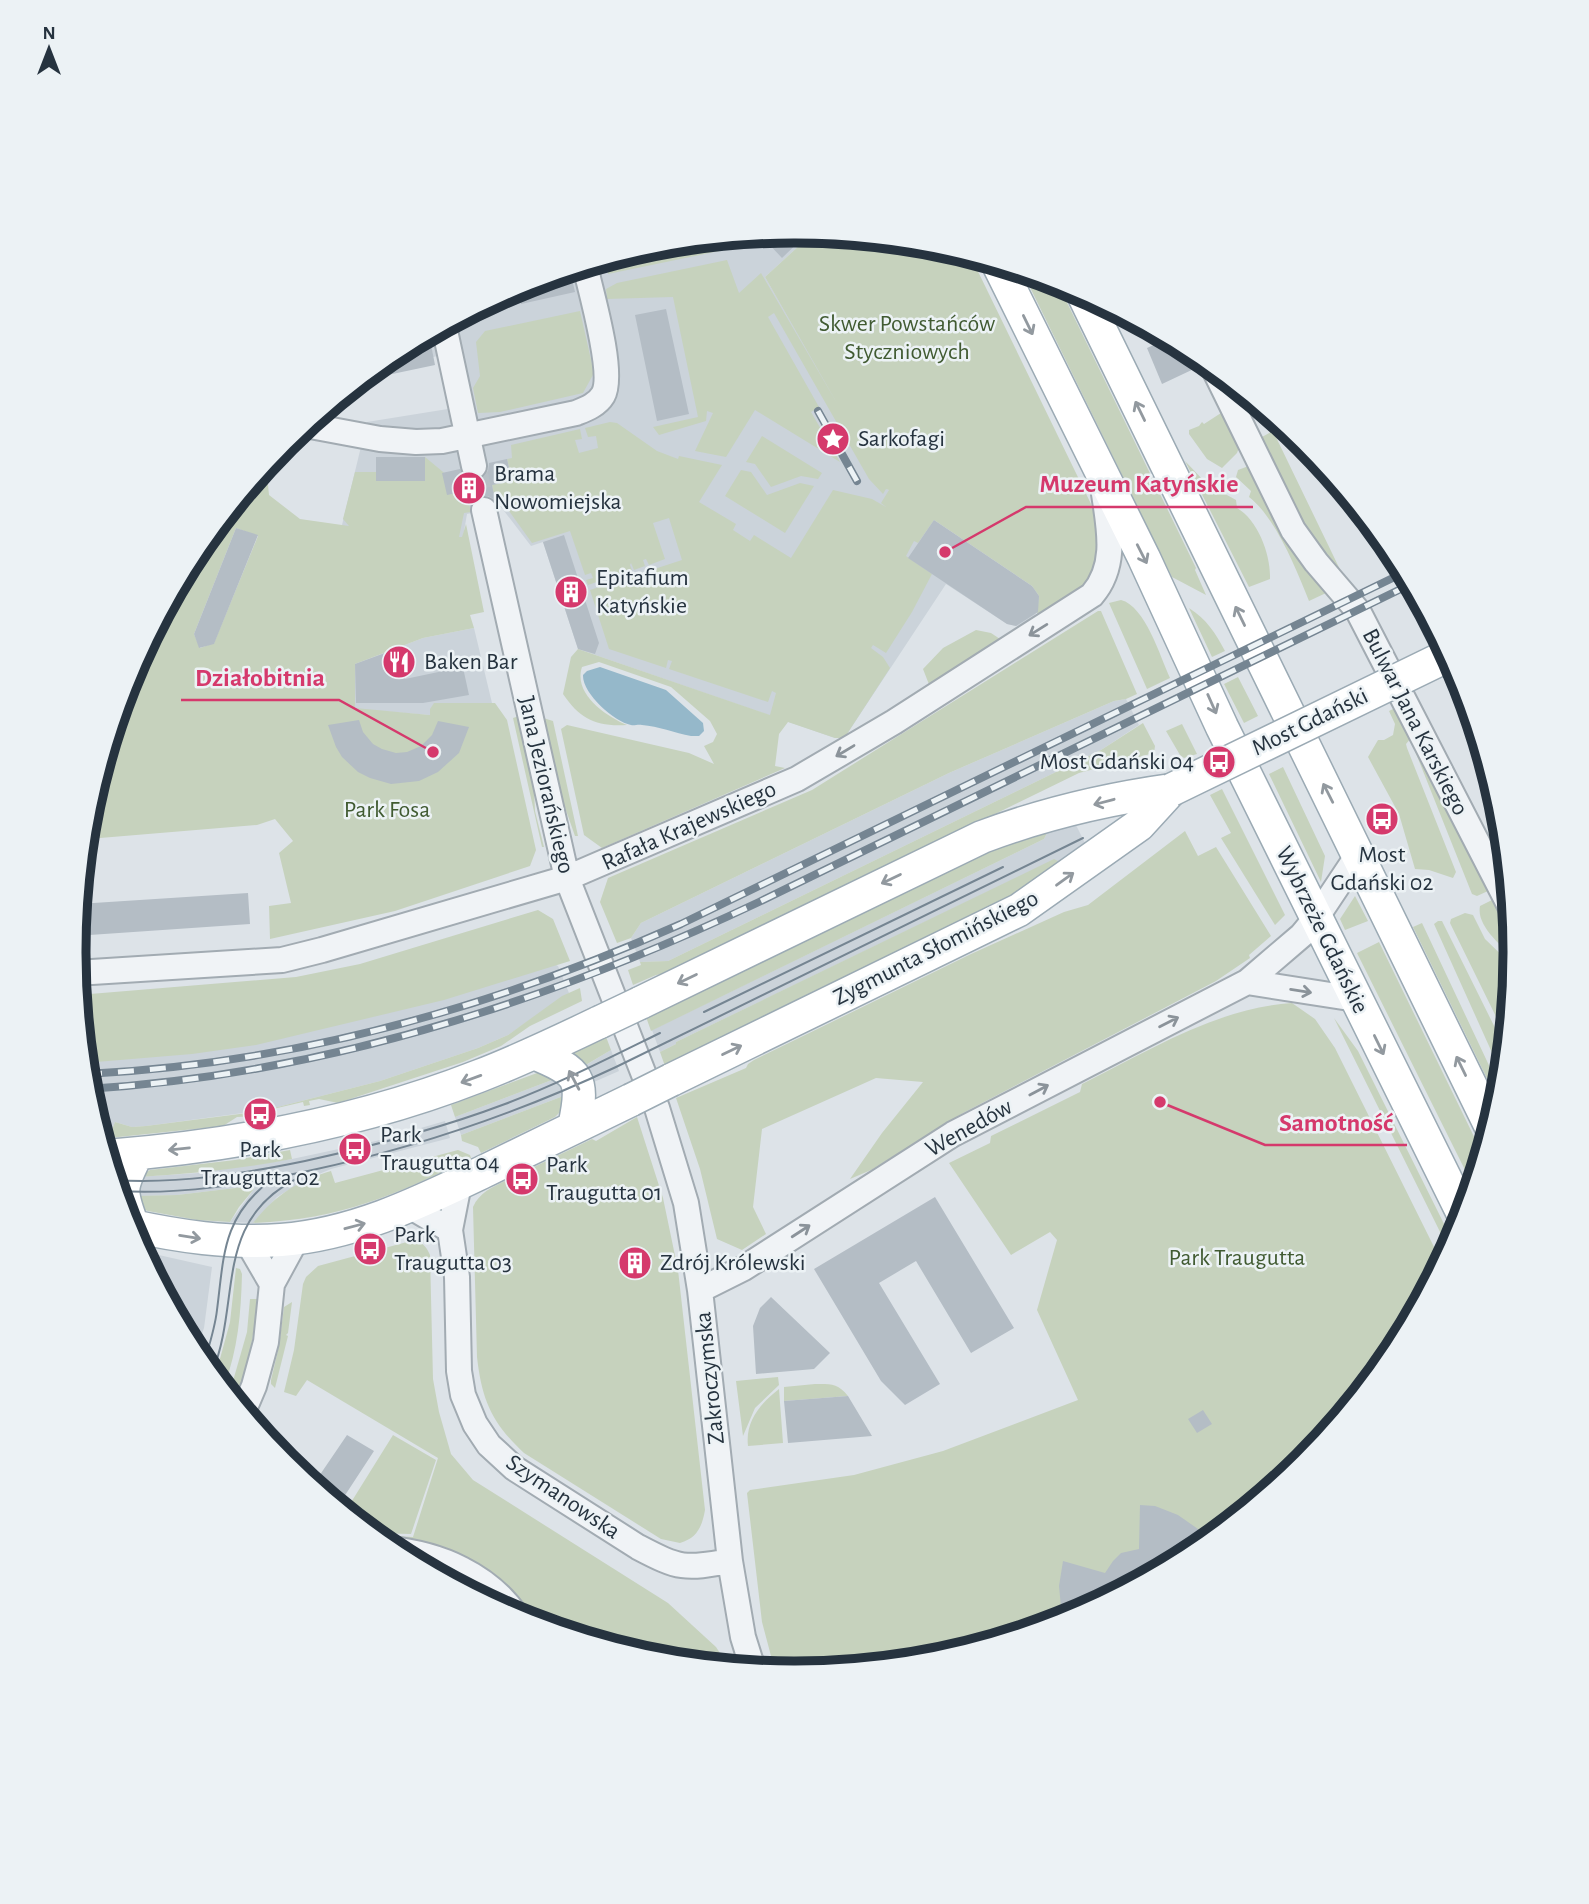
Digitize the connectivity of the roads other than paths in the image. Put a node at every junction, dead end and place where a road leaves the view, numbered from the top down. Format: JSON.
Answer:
{"nodes":[{"id":1,"x":587,"y":275,"type":"edge"},
{"id":2,"x":1005,"y":275,"type":"edge"},
{"id":3,"x":1090,"y":308,"type":"edge"},
{"id":4,"x":446,"y":335,"type":"edge"},
{"id":5,"x":1223,"y":388,"type":"edge"},
{"id":6,"x":318,"y":427,"type":"edge"},
{"id":7,"x":468,"y":436,"type":"junction"},
{"id":8,"x":474,"y":466,"type":"tunnel mouth"},
{"id":9,"x":1100,"y":471,"type":"junction"},
{"id":10,"x":484,"y":510,"type":"tunnel mouth"},
{"id":11,"x":1439,"y":659,"type":"edge"},
{"id":12,"x":1171,"y":790,"type":"junction"},
{"id":13,"x":1358,"y":855,"type":"junction"},
{"id":14,"x":567,"y":878,"type":"junction"},
{"id":15,"x":1500,"y":887,"type":"edge"},
{"id":16,"x":1316,"y":918,"type":"junction"},
{"id":17,"x":86,"y":972,"type":"edge"},
{"id":18,"x":1247,"y":982,"type":"junction"},
{"id":19,"x":1356,"y":999,"type":"junction"},
{"id":20,"x":635,"y":1051,"type":"joint"},
{"id":21,"x":534,"y":1053,"type":"junction"},
{"id":22,"x":1484,"y":1113,"type":"edge"},
{"id":23,"x":574,"y":1127,"type":"junction"},
{"id":24,"x":122,"y":1155,"type":"edge"},
{"id":25,"x":124,"y":1182,"type":"edge"},
{"id":26,"x":459,"y":1184,"type":"junction"},
{"id":27,"x":1457,"y":1202,"type":"edge"},
{"id":28,"x":411,"y":1207,"type":"junction"},
{"id":29,"x":142,"y":1227,"type":"edge"},
{"id":30,"x":450,"y":1230,"type":"junction"},
{"id":31,"x":297,"y":1238,"type":"junction"},
{"id":32,"x":247,"y":1241,"type":"junction"},
{"id":33,"x":272,"y":1284,"type":"junction"},
{"id":34,"x":700,"y":1290,"type":"junction"},
{"id":35,"x":247,"y":1402,"type":"edge"},
{"id":36,"x":422,"y":1554,"type":"edge"},
{"id":37,"x":730,"y":1561,"type":"junction"},
{"id":38,"x":502,"y":1598,"type":"edge"},
{"id":39,"x":750,"y":1659,"type":"edge"}],
"edges":[{"from":1,"to":7,"type":"street"},
{"from":2,"to":9,"type":"main road","name":"Wybrzeże Gdańskie","one_way":true},
{"from":13,"to":3,"type":"main road","one_way":true},
{"from":4,"to":7,"type":"street"},
{"from":5,"to":15,"type":"street","name":"Bulwar Jana Karskiego"},
{"from":6,"to":7,"type":"street"},
{"from":7,"to":8,"type":"street"},
{"from":9,"to":14,"type":"street","name":"Rafała Krajewskiego","one_way":true},
{"from":9,"to":16,"type":"main road","name":"Wybrzeże Gdańskie","one_way":true},
{"from":10,"to":14,"type":"street","name":"Jana Jeziorańskiego"},
{"from":11,"to":12,"type":"main road","name":"Most Gdański","bridge":true},
{"from":12,"to":21,"type":"main road","one_way":true,"bridge":true},
{"from":23,"to":12,"type":"main road","name":"Zygmunta Słomińskiego","one_way":true,"bridge":true},
{"from":13,"to":16,"type":"street","name":"Wenedów"},
{"from":22,"to":13,"type":"main road","one_way":true},
{"from":14,"to":17,"type":"street","name":"Rafała Krajewskiego"},
{"from":14,"to":20,"type":"street","name":"Jana Jeziorańskiego"},
{"from":16,"to":18,"type":"street","name":"Wenedów"},
{"from":16,"to":19,"type":"main road","name":"Wybrzeże Gdańskie"},
{"from":18,"to":19,"type":"street","one_way":true},
{"from":34,"to":18,"type":"street","name":"Wenedów","one_way":true},
{"from":19,"to":27,"type":"main road","name":"Wybrzeże Gdańskie","one_way":true},
{"from":20,"to":34,"type":"street","name":"Zakroczymska"},
{"from":23,"to":21,"type":"main road","one_way":true},
{"from":21,"to":24,"type":"main road","one_way":true},
{"from":23,"to":26,"type":"main road","name":"Zygmunta Słomińskiego"},
{"from":24,"to":25,"type":"main road"},
{"from":26,"to":28,"type":"main road","name":"Zygmunta Słomińskiego"},
{"from":26,"to":30,"type":"street","name":"Szymanowska"},
{"from":28,"to":30,"type":"street"},
{"from":31,"to":28,"type":"main road","name":"Zygmunta Słomińskiego","one_way":true},
{"from":29,"to":32,"type":"main road","name":"Zygmunta Słomińskiego","one_way":true},
{"from":30,"to":37,"type":"street","name":"Szymanowska"},
{"from":31,"to":32,"type":"main road","name":"Zygmunta Słomińskiego"},
{"from":31,"to":33,"type":"street"},
{"from":32,"to":33,"type":"street"},
{"from":33,"to":35,"type":"street"},
{"from":34,"to":37,"type":"street","name":"Zakroczymska"},
{"from":36,"to":38,"type":"street"},
{"from":37,"to":39,"type":"street","name":"Zakroczymska"}]}
